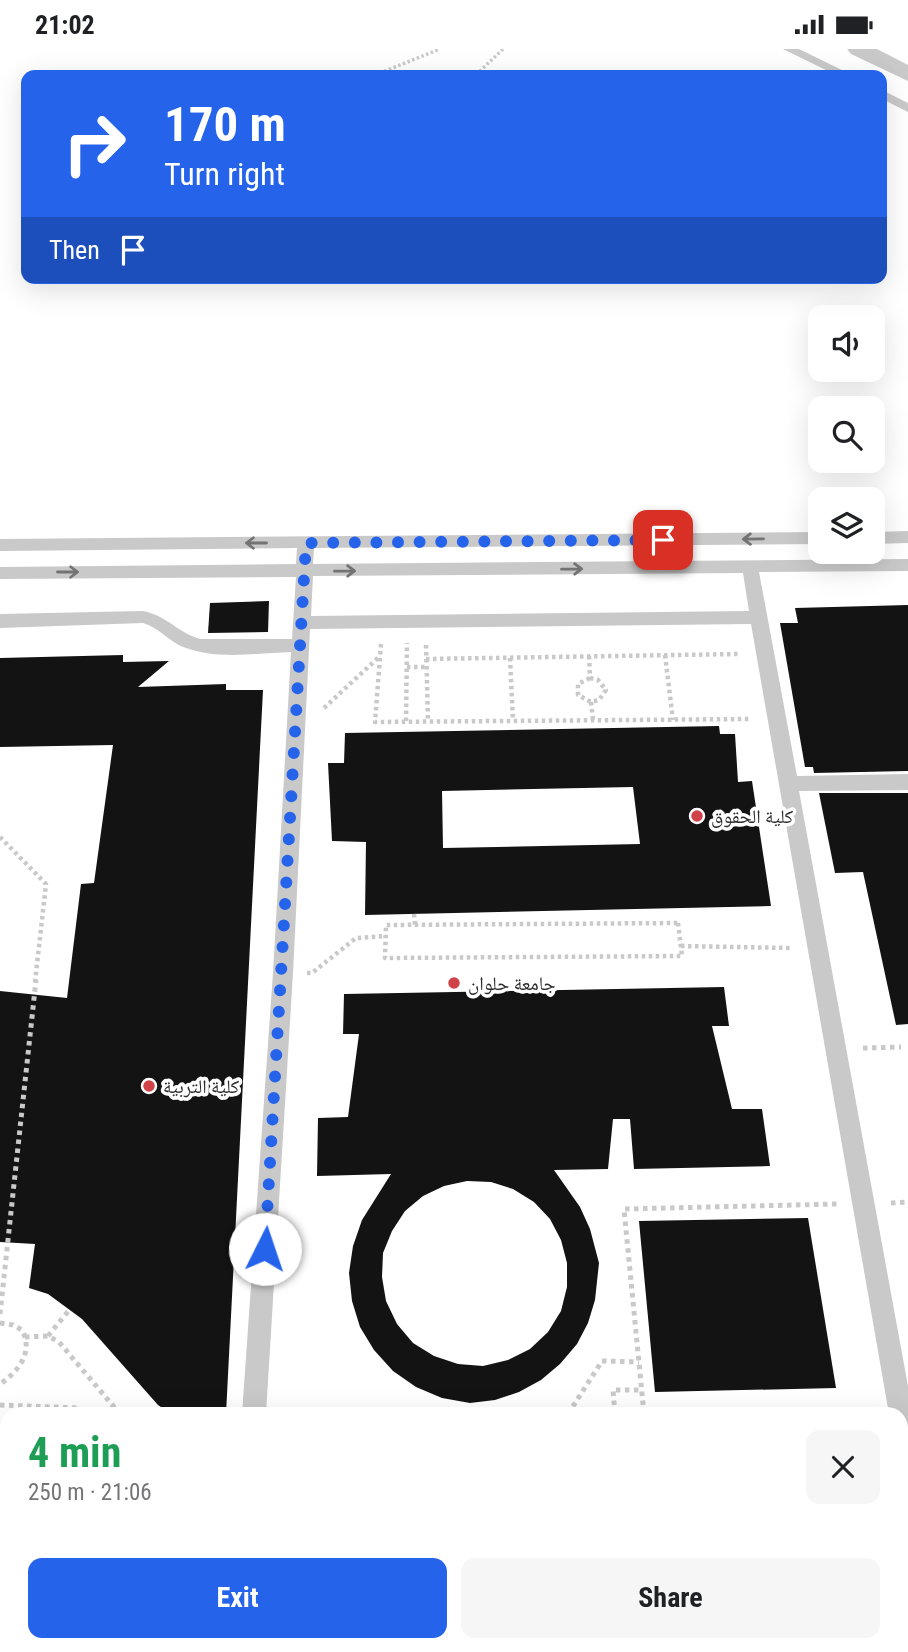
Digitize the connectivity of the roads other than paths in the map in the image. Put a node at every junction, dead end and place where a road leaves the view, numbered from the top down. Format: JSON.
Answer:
{"nodes":[{"id":1,"x":789,"y":49,"type":"edge"},
{"id":2,"x":859,"y":49,"type":"edge"},
{"id":3,"x":835,"y":70,"type":"edge"},
{"id":4,"x":908,"y":73,"type":"edge"},
{"id":5,"x":887,"y":97,"type":"edge"},
{"id":6,"x":908,"y":108,"type":"edge"},
{"id":7,"x":908,"y":537,"type":"edge"},
{"id":8,"x":808,"y":538,"type":"edge"},
{"id":9,"x":885,"y":538,"type":"edge"},
{"id":10,"x":306,"y":543,"type":"junction"},
{"id":11,"x":0,"y":545,"type":"edge"},
{"id":12,"x":908,"y":565,"type":"edge"},
{"id":13,"x":750,"y":567,"type":"junction"},
{"id":14,"x":305,"y":571,"type":"junction"},
{"id":15,"x":0,"y":573,"type":"edge"},
{"id":16,"x":758,"y":618,"type":"junction"},
{"id":17,"x":0,"y":621,"type":"edge"},
{"id":18,"x":302,"y":623,"type":"junction"},
{"id":19,"x":301,"y":645,"type":"junction"},
{"id":20,"x":908,"y":782,"type":"edge"},
{"id":21,"x":787,"y":784,"type":"junction"},
{"id":22,"x":254,"y":1407,"type":"edge"},
{"id":23,"x":900,"y":1407,"type":"edge"}],
"edges":[{"from":1,"to":3,"type":"lane"},
{"from":2,"to":4,"type":"street"},
{"from":5,"to":6,"type":"lane"},
{"from":7,"to":9,"type":"lane"},
{"from":8,"to":10,"type":"lane","one_way":true},
{"from":10,"to":11,"type":"lane","one_way":true},
{"from":10,"to":14,"type":"lane"},
{"from":12,"to":13,"type":"lane"},
{"from":14,"to":13,"type":"lane","one_way":true},
{"from":13,"to":16,"type":"lane"},
{"from":15,"to":14,"type":"lane","one_way":true},
{"from":14,"to":18,"type":"lane"},
{"from":16,"to":18,"type":"lane"},
{"from":16,"to":21,"type":"lane"},
{"from":17,"to":19,"type":"lane"},
{"from":18,"to":19,"type":"lane"},
{"from":19,"to":22,"type":"lane"},
{"from":20,"to":21,"type":"lane"},
{"from":21,"to":23,"type":"lane"}]}
